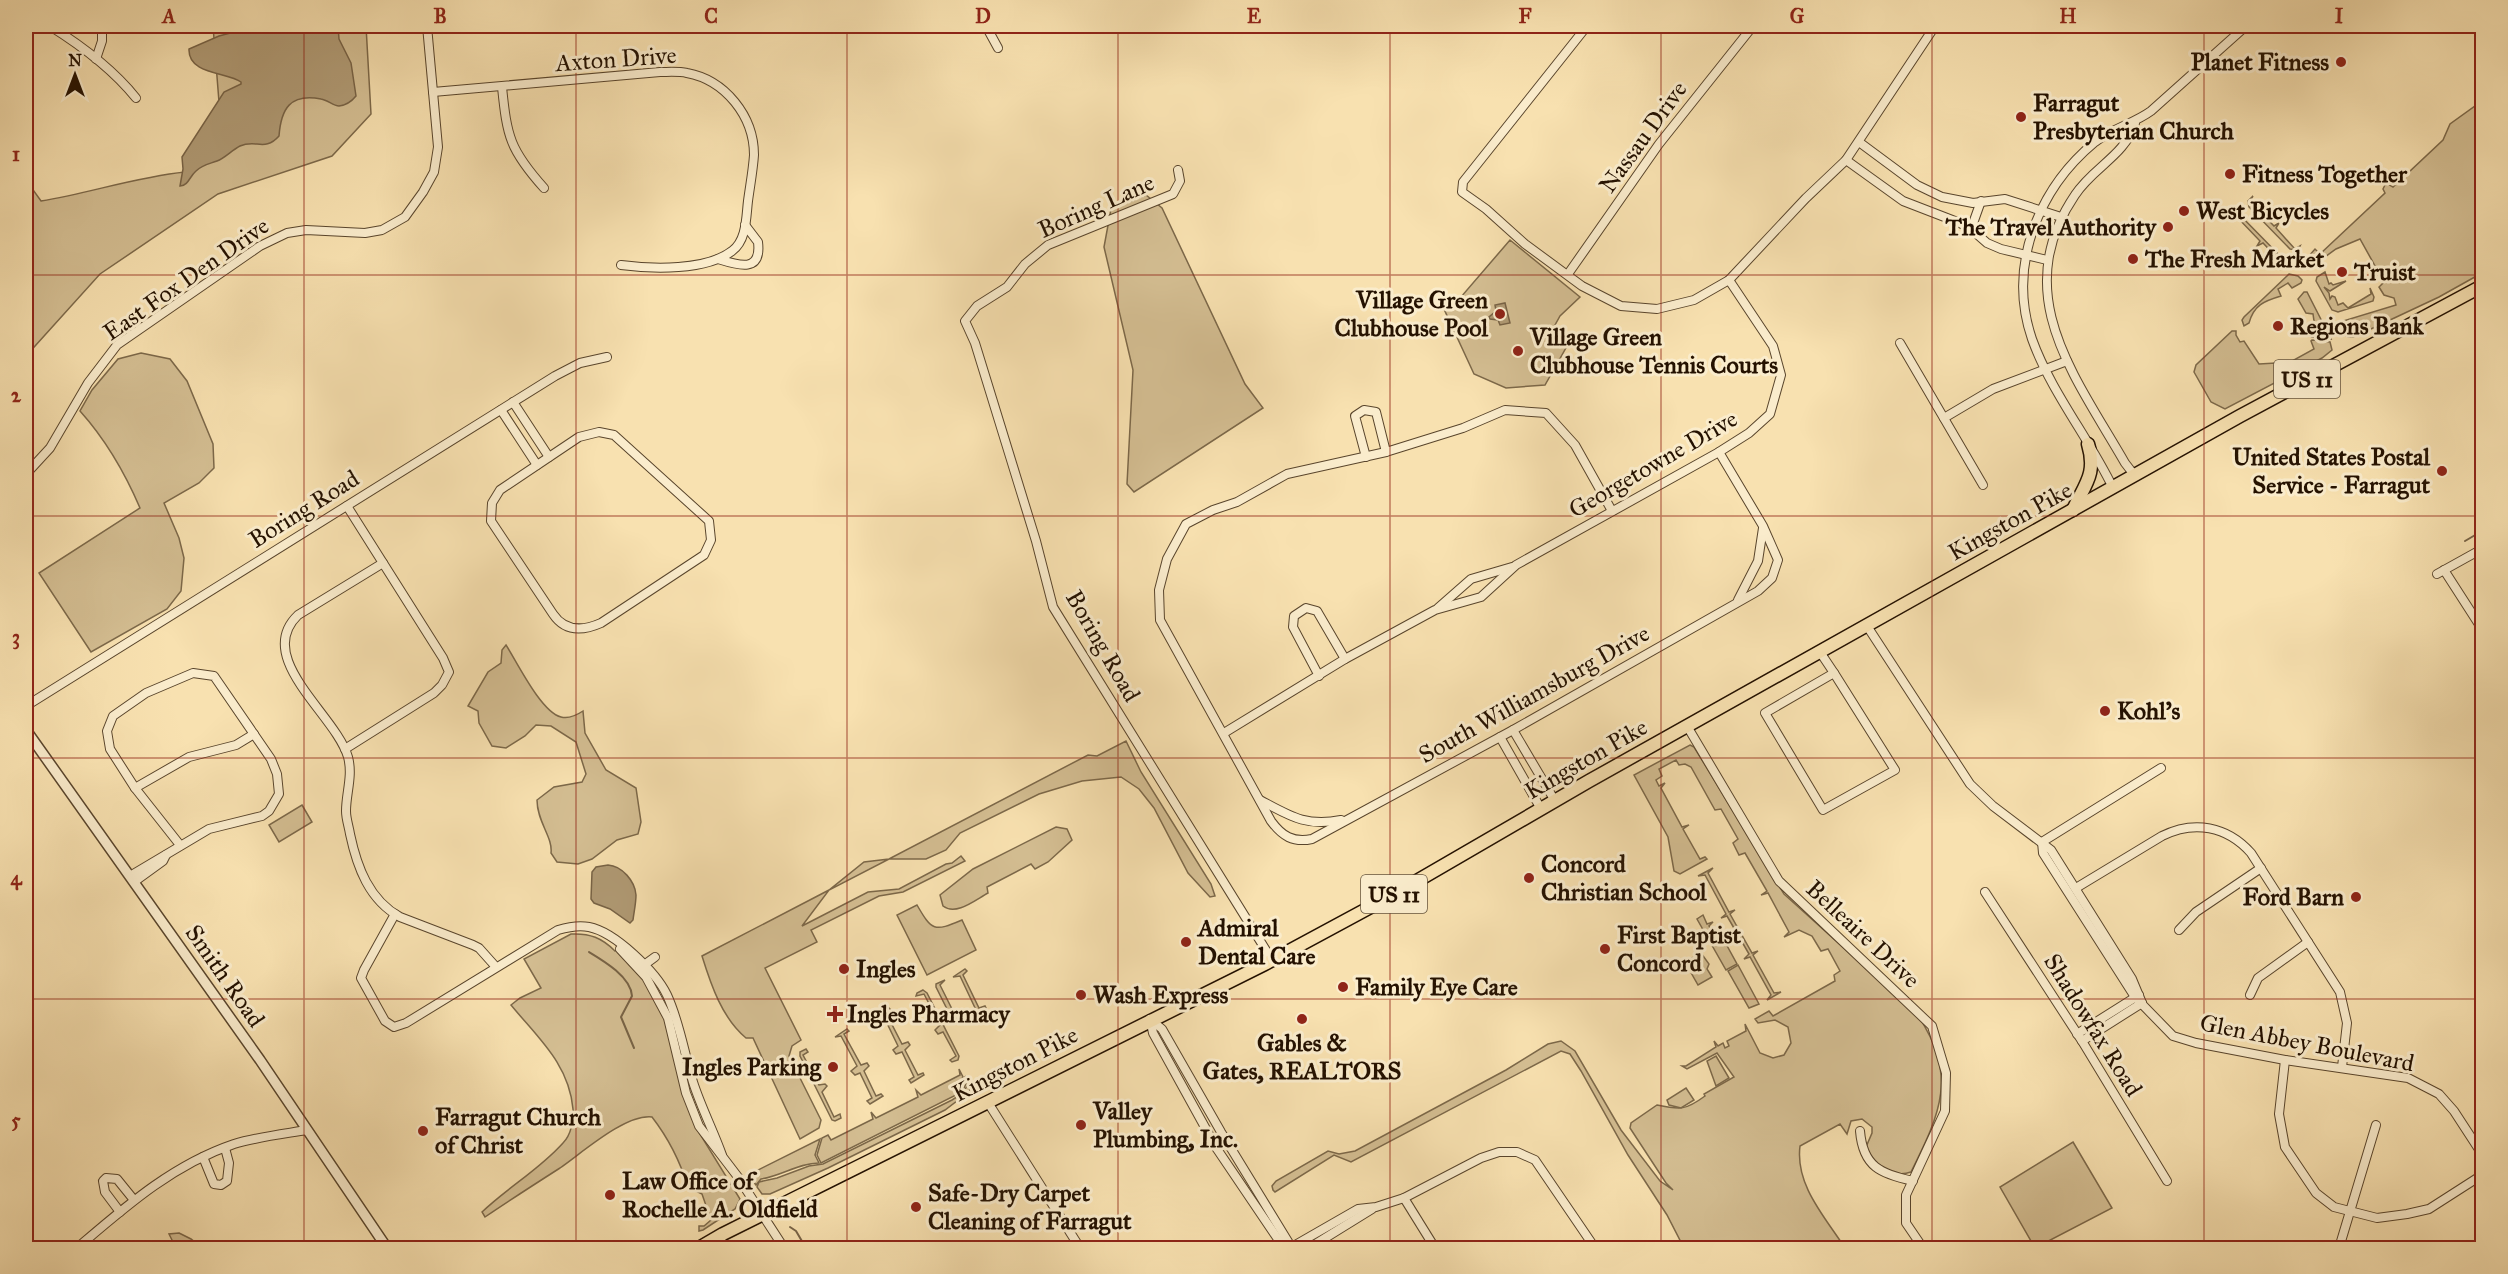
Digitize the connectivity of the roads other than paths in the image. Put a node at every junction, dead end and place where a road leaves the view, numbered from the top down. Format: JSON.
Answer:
{"nodes":[{"id":1,"x":50,"y":26,"type":"edge"},
{"id":2,"x":102,"y":26,"type":"edge"},
{"id":3,"x":427,"y":26,"type":"edge"},
{"id":4,"x":986,"y":26,"type":"edge"},
{"id":5,"x":1587,"y":26,"type":"edge"},
{"id":6,"x":1754,"y":26,"type":"edge"},
{"id":7,"x":1935,"y":26,"type":"edge"},
{"id":8,"x":2246,"y":26,"type":"edge"},
{"id":9,"x":998,"y":48,"type":"dead end"},
{"id":10,"x":96,"y":59,"type":"junction"},
{"id":11,"x":502,"y":87,"type":"junction"},
{"id":12,"x":433,"y":92,"type":"junction"},
{"id":13,"x":136,"y":98,"type":"dead end"},
{"id":14,"x":2135,"y":123,"type":"junction"},
{"id":15,"x":1859,"y":142,"type":"junction"},
{"id":16,"x":1846,"y":160,"type":"junction"},
{"id":17,"x":1178,"y":170,"type":"dead end"},
{"id":18,"x":544,"y":188,"type":"dead end"},
{"id":19,"x":1981,"y":201,"type":"junction"},
{"id":20,"x":2040,"y":209,"type":"junction"},
{"id":21,"x":2061,"y":217,"type":"junction"},
{"id":22,"x":745,"y":225,"type":"junction"},
{"id":23,"x":1971,"y":230,"type":"junction"},
{"id":24,"x":2026,"y":256,"type":"junction"},
{"id":25,"x":718,"y":259,"type":"junction"},
{"id":26,"x":2047,"y":260,"type":"junction"},
{"id":27,"x":621,"y":265,"type":"dead end"},
{"id":28,"x":1568,"y":274,"type":"junction"},
{"id":29,"x":1729,"y":279,"type":"junction"},
{"id":30,"x":2482,"y":286,"type":"edge"},
{"id":31,"x":965,"y":321,"type":"joint"},
{"id":32,"x":1899,"y":343,"type":"dead end"},
{"id":33,"x":607,"y":357,"type":"dead end"},
{"id":34,"x":2067,"y":361,"type":"junction"},
{"id":35,"x":2045,"y":368,"type":"junction"},
{"id":36,"x":513,"y":402,"type":"junction"},
{"id":37,"x":501,"y":410,"type":"junction"},
{"id":38,"x":1944,"y":418,"type":"junction"},
{"id":39,"x":2088,"y":444,"type":"junction"},
{"id":40,"x":1386,"y":452,"type":"junction"},
{"id":41,"x":1719,"y":452,"type":"junction"},
{"id":42,"x":549,"y":457,"type":"junction"},
{"id":43,"x":1366,"y":457,"type":"junction"},
{"id":44,"x":537,"y":465,"type":"junction"},
{"id":45,"x":26,"y":474,"type":"edge"},
{"id":46,"x":2135,"y":476,"type":"junction"},
{"id":47,"x":1983,"y":485,"type":"dead end"},
{"id":48,"x":2113,"y":488,"type":"junction"},
{"id":49,"x":347,"y":506,"type":"junction"},
{"id":50,"x":2073,"y":510,"type":"junction"},
{"id":51,"x":1612,"y":512,"type":"junction"},
{"id":52,"x":1763,"y":526,"type":"junction"},
{"id":53,"x":2482,"y":549,"type":"edge"},
{"id":54,"x":383,"y":564,"type":"junction"},
{"id":55,"x":1516,"y":565,"type":"junction"},
{"id":56,"x":1737,"y":602,"type":"junction"},
{"id":57,"x":1435,"y":610,"type":"junction"},
{"id":58,"x":1867,"y":626,"type":"junction"},
{"id":59,"x":2482,"y":629,"type":"edge"},
{"id":60,"x":1820,"y":652,"type":"junction"},
{"id":61,"x":1345,"y":659,"type":"junction"},
{"id":62,"x":1834,"y":673,"type":"junction"},
{"id":63,"x":1319,"y":676,"type":"junction"},
{"id":64,"x":26,"y":706,"type":"edge"},
{"id":65,"x":1687,"y":726,"type":"junction"},
{"id":66,"x":26,"y":730,"type":"edge"},
{"id":67,"x":1513,"y":730,"type":"junction"},
{"id":68,"x":1224,"y":733,"type":"junction"},
{"id":69,"x":254,"y":735,"type":"junction"},
{"id":70,"x":1500,"y":737,"type":"junction"},
{"id":71,"x":345,"y":748,"type":"junction"},
{"id":72,"x":2161,"y":768,"type":"dead end"},
{"id":73,"x":135,"y":788,"type":"junction"},
{"id":74,"x":1259,"y":799,"type":"junction"},
{"id":75,"x":1555,"y":801,"type":"junction"},
{"id":76,"x":1541,"y":809,"type":"junction"},
{"id":77,"x":1349,"y":818,"type":"junction"},
{"id":78,"x":2042,"y":842,"type":"junction"},
{"id":79,"x":180,"y":845,"type":"junction"},
{"id":80,"x":2261,"y":868,"type":"junction"},
{"id":81,"x":132,"y":879,"type":"junction"},
{"id":82,"x":2076,"y":888,"type":"junction"},
{"id":83,"x":1985,"y":892,"type":"dead end"},
{"id":84,"x":395,"y":914,"type":"junction"},
{"id":85,"x":2179,"y":930,"type":"dead end"},
{"id":86,"x":2308,"y":942,"type":"junction"},
{"id":87,"x":655,"y":957,"type":"dead end"},
{"id":88,"x":1272,"y":960,"type":"junction"},
{"id":89,"x":496,"y":967,"type":"junction"},
{"id":90,"x":641,"y":967,"type":"junction"},
{"id":91,"x":2250,"y":995,"type":"dead end"},
{"id":92,"x":2139,"y":998,"type":"junction"},
{"id":93,"x":1150,"y":1019,"type":"junction"},
{"id":94,"x":2077,"y":1034,"type":"junction"},
{"id":95,"x":2082,"y":1041,"type":"junction"},
{"id":96,"x":2285,"y":1060,"type":"junction"},
{"id":97,"x":2342,"y":1067,"type":"junction"},
{"id":98,"x":987,"y":1101,"type":"junction"},
{"id":99,"x":2376,"y":1125,"type":"dead end"},
{"id":100,"x":307,"y":1130,"type":"junction"},
{"id":101,"x":1860,"y":1131,"type":"dead end"},
{"id":102,"x":225,"y":1148,"type":"junction"},
{"id":103,"x":2482,"y":1154,"type":"edge"},
{"id":104,"x":202,"y":1157,"type":"junction"},
{"id":105,"x":2482,"y":1175,"type":"edge"},
{"id":106,"x":2168,"y":1180,"type":"dead end"},
{"id":107,"x":1913,"y":1181,"type":"junction"},
{"id":108,"x":1404,"y":1198,"type":"junction"},
{"id":109,"x":134,"y":1200,"type":"junction"},
{"id":110,"x":2352,"y":1210,"type":"junction"},
{"id":111,"x":120,"y":1212,"type":"junction"},
{"id":112,"x":763,"y":1214,"type":"junction"},
{"id":113,"x":1322,"y":1235,"type":"junction"},
{"id":114,"x":77,"y":1248,"type":"edge"},
{"id":115,"x":387,"y":1248,"type":"edge"},
{"id":116,"x":699,"y":1248,"type":"edge"},
{"id":117,"x":784,"y":1248,"type":"edge"},
{"id":118,"x":1080,"y":1248,"type":"edge"},
{"id":119,"x":1290,"y":1248,"type":"edge"},
{"id":120,"x":1309,"y":1248,"type":"edge"},
{"id":121,"x":1435,"y":1248,"type":"edge"},
{"id":122,"x":1594,"y":1248,"type":"edge"},
{"id":123,"x":1923,"y":1248,"type":"edge"},
{"id":124,"x":2339,"y":1248,"type":"edge"}],
"edges":[{"from":1,"to":10,"type":"street"},
{"from":2,"to":10,"type":"street"},
{"from":3,"to":12,"type":"street","name":"East Fox Den Drive"},
{"from":4,"to":9,"type":"street"},
{"from":5,"to":28,"type":"street"},
{"from":6,"to":28,"type":"street","name":"Nassau Drive"},
{"from":7,"to":15,"type":"street"},
{"from":8,"to":14,"type":"street"},
{"from":10,"to":13,"type":"street"},
{"from":11,"to":12,"type":"street","name":"Axton Drive"},
{"from":11,"to":18,"type":"street"},
{"from":11,"to":22,"type":"street","name":"Axton Drive"},
{"from":12,"to":45,"type":"street","name":"East Fox Den Drive"},
{"from":14,"to":20,"type":"street"},
{"from":14,"to":21,"type":"street"},
{"from":15,"to":16,"type":"street"},
{"from":15,"to":19,"type":"street"},
{"from":16,"to":23,"type":"street"},
{"from":16,"to":29,"type":"street"},
{"from":17,"to":31,"type":"street","name":"Boring Lane"},
{"from":19,"to":20,"type":"street"},
{"from":19,"to":23,"type":"street"},
{"from":20,"to":21,"type":"street"},
{"from":20,"to":24,"type":"street"},
{"from":21,"to":26,"type":"street"},
{"from":22,"to":25,"type":"street","name":"Axton Drive"},
{"from":22,"to":25,"type":"street"},
{"from":23,"to":24,"type":"street"},
{"from":24,"to":26,"type":"street"},
{"from":24,"to":35,"type":"street"},
{"from":25,"to":27,"type":"street","name":"Axton Drive"},
{"from":26,"to":34,"type":"street"},
{"from":28,"to":29,"type":"street"},
{"from":29,"to":41,"type":"street","name":"Georgetowne Drive"},
{"from":30,"to":46,"type":"main road","name":"Kingston Pike","number":"US 11"},
{"from":31,"to":88,"type":"street","name":"Boring Road"},
{"from":32,"to":38,"type":"street"},
{"from":33,"to":36,"type":"street","name":"Boring Road"},
{"from":34,"to":35,"type":"street"},
{"from":34,"to":46,"type":"street"},
{"from":35,"to":38,"type":"street"},
{"from":35,"to":39,"type":"street"},
{"from":36,"to":37,"type":"street","name":"Boring Road"},
{"from":36,"to":42,"type":"street"},
{"from":37,"to":44,"type":"street"},
{"from":37,"to":49,"type":"street","name":"Boring Road"},
{"from":38,"to":47,"type":"street"},
{"from":39,"to":48,"type":"street"},
{"from":39,"to":50,"type":"main road"},
{"from":40,"to":43,"type":"street","name":"South Williamsburg Drive"},
{"from":40,"to":43,"type":"street"},
{"from":40,"to":51,"type":"street","name":"South Williamsburg Drive"},
{"from":41,"to":51,"type":"street","name":"Georgetowne Drive"},
{"from":41,"to":52,"type":"street","name":"South Williamsburg Drive"},
{"from":42,"to":44,"type":"street"},
{"from":42,"to":44,"type":"street"},
{"from":43,"to":68,"type":"street","name":"South Williamsburg Drive"},
{"from":46,"to":48,"type":"main road","name":"Kingston Pike","number":"US 11"},
{"from":48,"to":50,"type":"main road","name":"Kingston Pike","number":"US 11"},
{"from":49,"to":54,"type":"street"},
{"from":49,"to":64,"type":"street","name":"Boring Road"},
{"from":50,"to":58,"type":"main road","name":"Kingston Pike","number":"US 11"},
{"from":51,"to":55,"type":"street","name":"Georgetowne Drive"},
{"from":52,"to":56,"type":"street"},
{"from":52,"to":56,"type":"street","name":"South Williamsburg Drive"},
{"from":53,"to":59,"type":"street"},
{"from":54,"to":71,"type":"street"},
{"from":54,"to":71,"type":"street"},
{"from":55,"to":57,"type":"street","name":"Georgetowne Drive"},
{"from":55,"to":57,"type":"street","name":"Georgetowne Drive"},
{"from":56,"to":67,"type":"street","name":"South Williamsburg Drive"},
{"from":57,"to":61,"type":"street","name":"Georgetowne Drive"},
{"from":58,"to":60,"type":"main road","name":"Kingston Pike","number":"US 11"},
{"from":58,"to":78,"type":"street","name":"Glen Abbey Boulevard"},
{"from":60,"to":62,"type":"street"},
{"from":60,"to":65,"type":"main road","name":"Kingston Pike","number":"US 11"},
{"from":61,"to":63,"type":"street","name":"Georgetowne Drive"},
{"from":61,"to":63,"type":"street"},
{"from":62,"to":62,"type":"street"},
{"from":63,"to":68,"type":"street","name":"Georgetowne Drive"},
{"from":65,"to":75,"type":"main road","name":"Kingston Pike","number":"US 11"},
{"from":65,"to":107,"type":"street","name":"Belleaire Drive"},
{"from":66,"to":81,"type":"street","name":"Smith Road"},
{"from":67,"to":70,"type":"street","name":"South Williamsburg Drive"},
{"from":67,"to":75,"type":"street"},
{"from":68,"to":74,"type":"street","name":"South Williamsburg Drive"},
{"from":69,"to":73,"type":"street"},
{"from":69,"to":73,"type":"street"},
{"from":69,"to":79,"type":"street"},
{"from":70,"to":76,"type":"street"},
{"from":70,"to":77,"type":"street","name":"South Williamsburg Drive"},
{"from":71,"to":84,"type":"street"},
{"from":72,"to":78,"type":"street"},
{"from":73,"to":79,"type":"street"},
{"from":74,"to":77,"type":"street","name":"South Williamsburg Drive"},
{"from":74,"to":77,"type":"street","name":"South Williamsburg Drive"},
{"from":75,"to":76,"type":"main road","name":"Kingston Pike","number":"US 11"},
{"from":76,"to":88,"type":"main road","name":"Kingston Pike","number":"US 11"},
{"from":78,"to":82,"type":"street","name":"Glen Abbey Boulevard"},
{"from":78,"to":92,"type":"street","name":"Glen Abbey Boulevard"},
{"from":79,"to":81,"type":"street"},
{"from":80,"to":82,"type":"street"},
{"from":80,"to":85,"type":"street"},
{"from":80,"to":86,"type":"street"},
{"from":81,"to":100,"type":"street","name":"Smith Road"},
{"from":82,"to":92,"type":"street","name":"Glen Abbey Boulevard"},
{"from":83,"to":94,"type":"street","name":"Shadowfax Road"},
{"from":84,"to":89,"type":"street"},
{"from":84,"to":89,"type":"street"},
{"from":86,"to":91,"type":"street"},
{"from":86,"to":97,"type":"street"},
{"from":87,"to":90,"type":"street"},
{"from":88,"to":93,"type":"main road","name":"Kingston Pike","number":"US 11"},
{"from":89,"to":90,"type":"street"},
{"from":90,"to":112,"type":"street"},
{"from":92,"to":94,"type":"street"},
{"from":92,"to":95,"type":"street"},
{"from":92,"to":96,"type":"street","name":"Glen Abbey Boulevard"},
{"from":93,"to":98,"type":"main road","name":"Kingston Pike","number":"US 11"},
{"from":93,"to":119,"type":"street"},
{"from":93,"to":119,"type":"street"},
{"from":94,"to":95,"type":"street","name":"Shadowfax Road"},
{"from":95,"to":106,"type":"street","name":"Shadowfax Road"},
{"from":96,"to":97,"type":"street","name":"Glen Abbey Boulevard"},
{"from":96,"to":110,"type":"street"},
{"from":97,"to":103,"type":"street","name":"Glen Abbey Boulevard"},
{"from":98,"to":112,"type":"main road","name":"Kingston Pike","number":"US 11"},
{"from":98,"to":118,"type":"street"},
{"from":99,"to":110,"type":"street"},
{"from":100,"to":102,"type":"street"},
{"from":100,"to":115,"type":"street","name":"Smith Road"},
{"from":101,"to":107,"type":"street"},
{"from":102,"to":104,"type":"street"},
{"from":102,"to":104,"type":"street"},
{"from":104,"to":109,"type":"street"},
{"from":105,"to":110,"type":"street"},
{"from":107,"to":123,"type":"street","name":"Belleaire Drive"},
{"from":108,"to":113,"type":"street"},
{"from":108,"to":121,"type":"street"},
{"from":108,"to":122,"type":"street"},
{"from":109,"to":111,"type":"street"},
{"from":109,"to":111,"type":"street"},
{"from":110,"to":124,"type":"street"},
{"from":111,"to":114,"type":"street"},
{"from":112,"to":116,"type":"main road","name":"Kingston Pike","number":"US 11"},
{"from":112,"to":117,"type":"street"},
{"from":113,"to":119,"type":"street"},
{"from":113,"to":120,"type":"street"}]}
